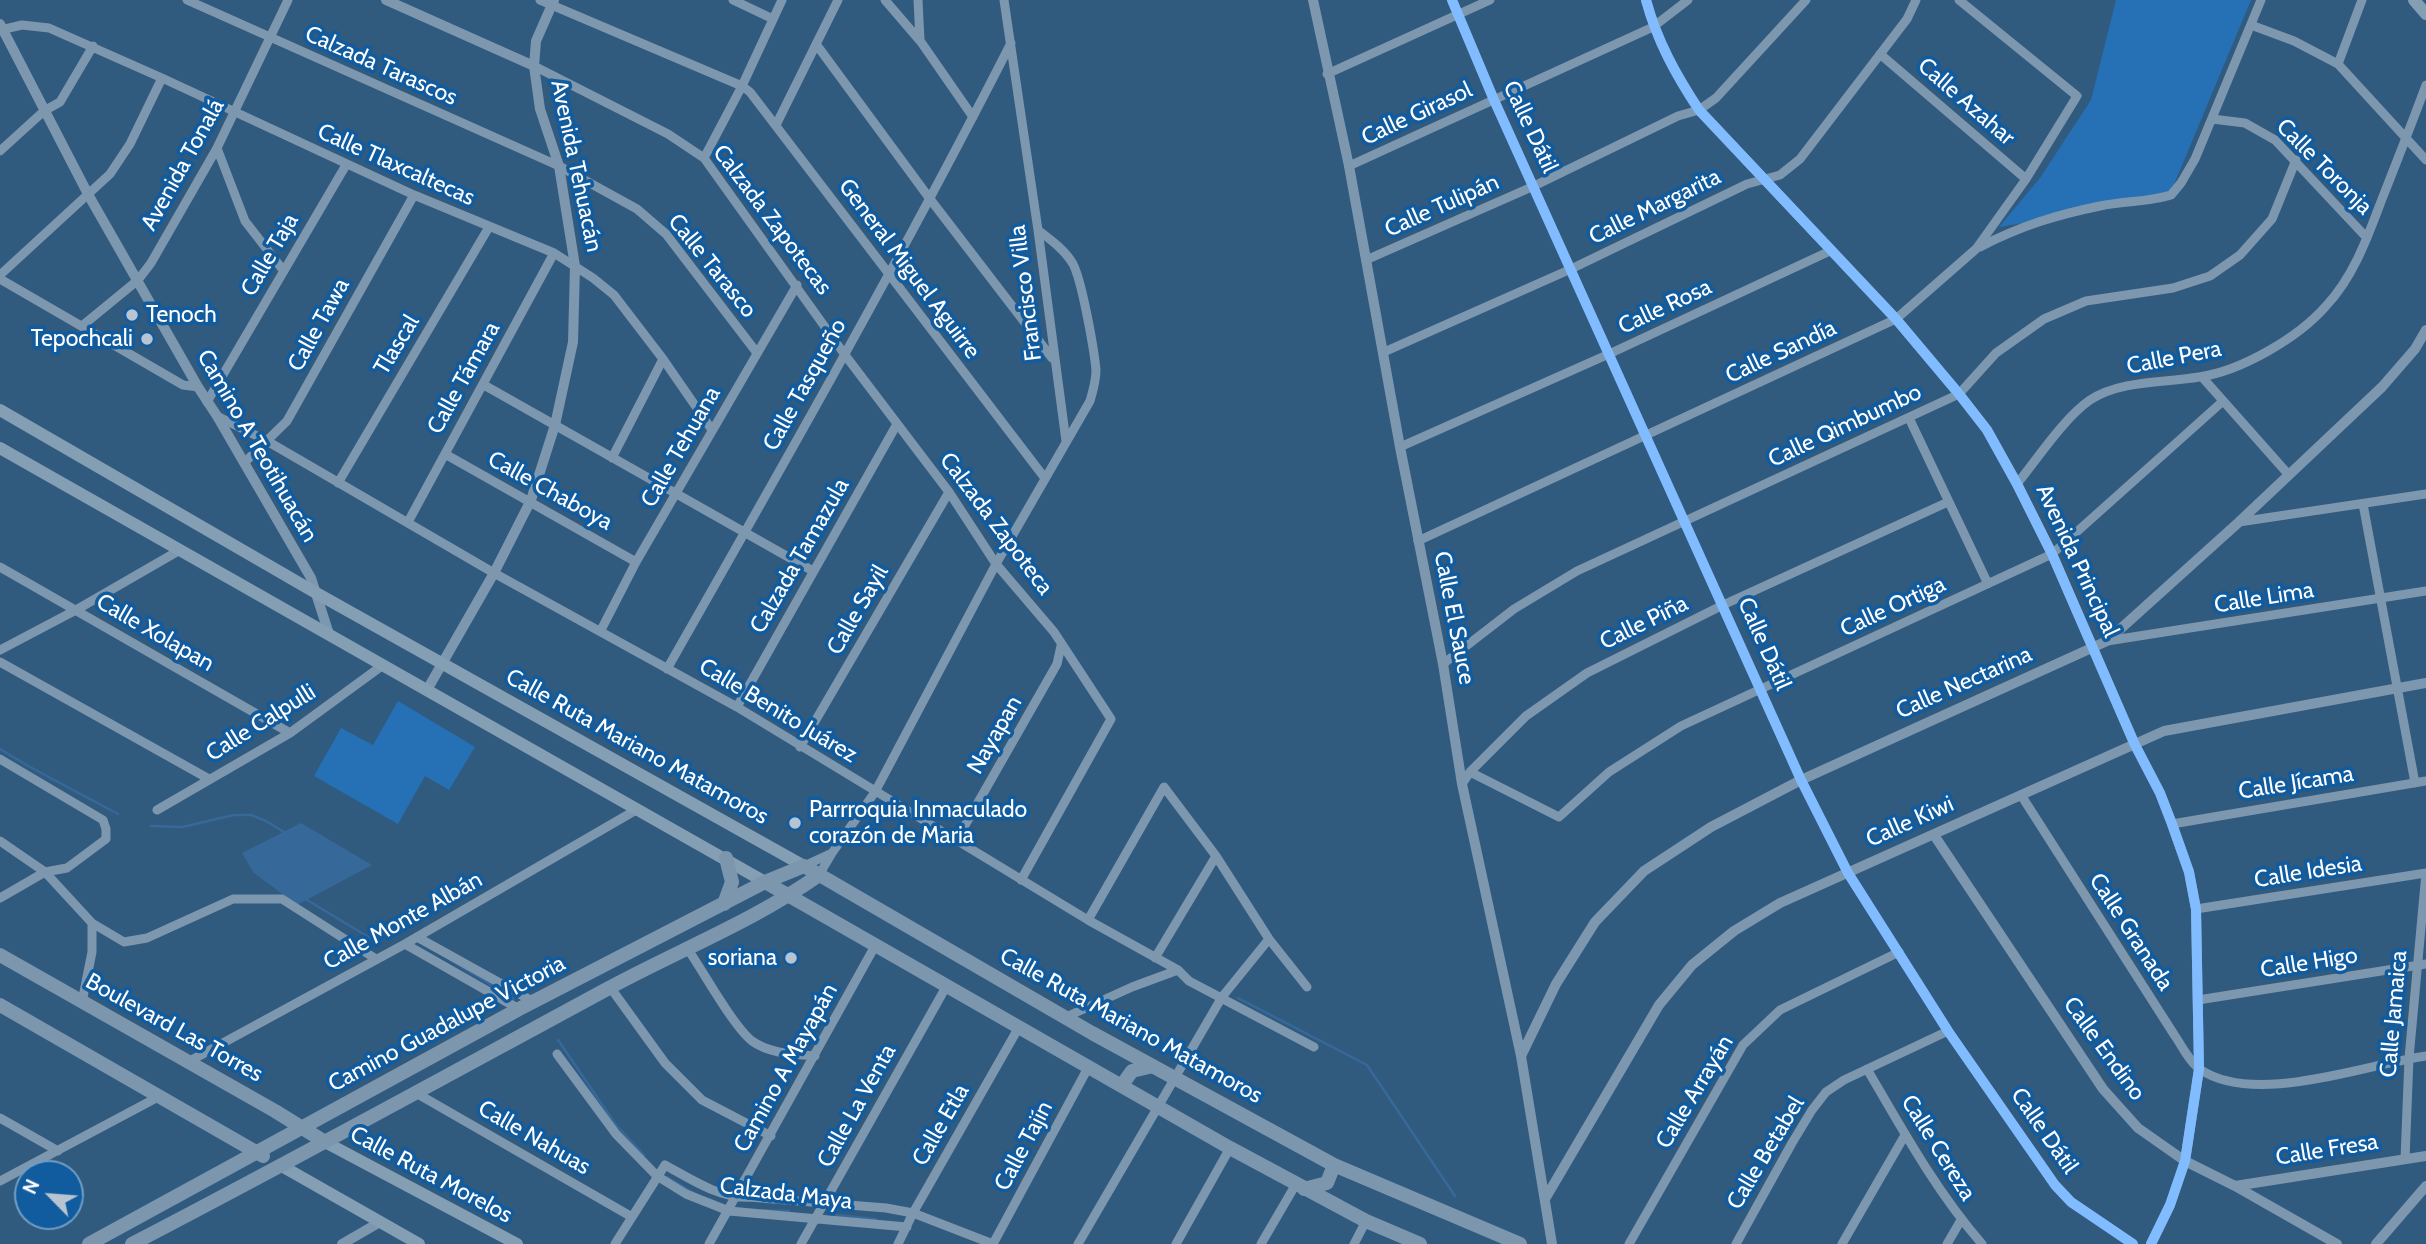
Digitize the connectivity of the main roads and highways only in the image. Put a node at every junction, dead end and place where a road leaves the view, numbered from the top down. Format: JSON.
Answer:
{"nodes":[{"id":1,"x":2414,"y":0,"type":"edge"},
{"id":2,"x":2426,"y":14,"type":"edge"},
{"id":3,"x":0,"y":410,"type":"edge"},
{"id":4,"x":0,"y":448,"type":"edge"},
{"id":5,"x":726,"y":858,"type":"junction"},
{"id":6,"x":804,"y":866,"type":"junction"},
{"id":7,"x":819,"y":875,"type":"junction"},
{"id":8,"x":765,"y":882,"type":"junction"},
{"id":9,"x":788,"y":897,"type":"junction"},
{"id":10,"x":724,"y":904,"type":"junction"},
{"id":11,"x":0,"y":955,"type":"edge"},
{"id":12,"x":0,"y":1005,"type":"edge"},
{"id":13,"x":1153,"y":1066,"type":"junction"},
{"id":14,"x":1122,"y":1085,"type":"junction"},
{"id":15,"x":303,"y":1128,"type":"junction"},
{"id":16,"x":325,"y":1142,"type":"junction"},
{"id":17,"x":258,"y":1153,"type":"junction"},
{"id":18,"x":280,"y":1165,"type":"junction"},
{"id":19,"x":1335,"y":1165,"type":"junction"},
{"id":20,"x":1300,"y":1187,"type":"junction"},
{"id":21,"x":89,"y":1244,"type":"edge"},
{"id":22,"x":132,"y":1244,"type":"edge"},
{"id":23,"x":419,"y":1244,"type":"edge"},
{"id":24,"x":517,"y":1244,"type":"edge"},
{"id":25,"x":1420,"y":1244,"type":"edge"},
{"id":26,"x":1520,"y":1244,"type":"edge"}],
"edges":[{"from":1,"to":2,"type":"main road"},
{"from":3,"to":6,"type":"main road","name":"Calle Ruta Mariano Matamoros"},
{"from":4,"to":5,"type":"main road"},
{"from":5,"to":8,"type":"main road"},
{"from":5,"to":10,"type":"main road"},
{"from":6,"to":7,"type":"main road","name":"Calle Ruta Mariano Matamoros"},
{"from":6,"to":8,"type":"main road","name":"Camino Guadalupe Victoria"},
{"from":7,"to":9,"type":"main road","name":"Camino Guadalupe Victoria"},
{"from":7,"to":13,"type":"main road","name":"Calle Ruta Mariano Matamoros"},
{"from":8,"to":9,"type":"main road"},
{"from":8,"to":10,"type":"main road","name":"Camino Guadalupe Victoria"},
{"from":9,"to":14,"type":"main road"},
{"from":9,"to":16,"type":"main road","name":"Camino Guadalupe Victoria"},
{"from":10,"to":15,"type":"main road","name":"Camino Guadalupe Victoria"},
{"from":11,"to":15,"type":"main road","name":"Boulevard Las Torres"},
{"from":12,"to":17,"type":"main road"},
{"from":13,"to":14,"type":"main road"},
{"from":13,"to":19,"type":"main road","name":"Calle Ruta Mariano Matamoros"},
{"from":14,"to":20,"type":"main road"},
{"from":15,"to":16,"type":"main road","name":"Boulevard Las Torres"},
{"from":15,"to":17,"type":"main road","name":"Camino Guadalupe Victoria"},
{"from":16,"to":18,"type":"main road","name":"Camino Guadalupe Victoria"},
{"from":16,"to":24,"type":"main road","name":"Calle Ruta Morelos"},
{"from":17,"to":18,"type":"main road"},
{"from":17,"to":21,"type":"main road","name":"Camino Guadalupe Victoria"},
{"from":18,"to":22,"type":"main road","name":"Camino Guadalupe Victoria"},
{"from":18,"to":23,"type":"main road"},
{"from":19,"to":20,"type":"main road"},
{"from":19,"to":26,"type":"main road","name":"Calle Ruta Mariano Matamoros"},
{"from":20,"to":25,"type":"main road"}]}
